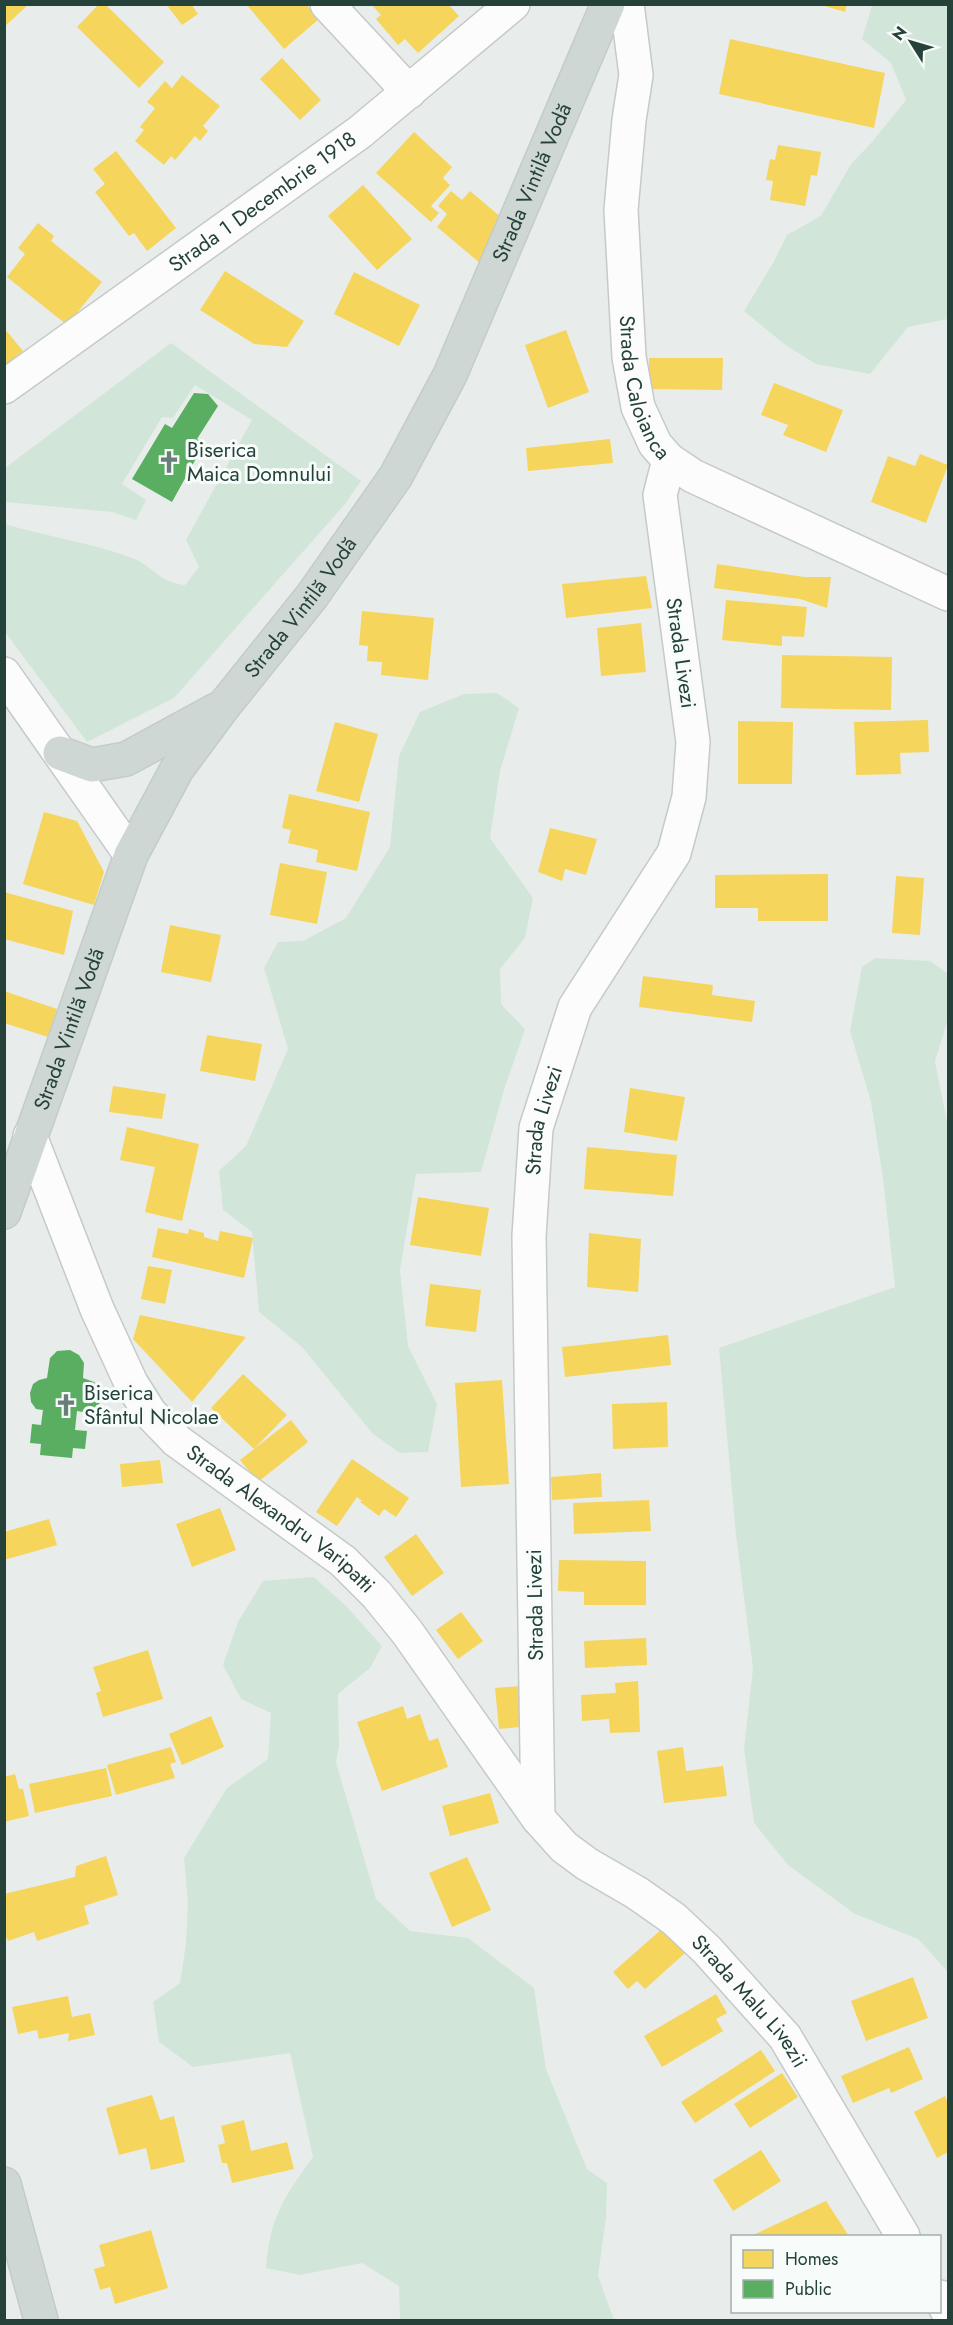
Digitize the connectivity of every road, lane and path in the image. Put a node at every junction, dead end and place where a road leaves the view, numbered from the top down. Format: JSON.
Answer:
{"nodes":[{"id":1,"x":327,"y":4,"type":"edge"},
{"id":2,"x":513,"y":4,"type":"edge"},
{"id":3,"x":608,"y":4,"type":"edge"},
{"id":4,"x":627,"y":4,"type":"edge"},
{"id":5,"x":409,"y":92,"type":"junction"},
{"id":6,"x":4,"y":387,"type":"edge"},
{"id":7,"x":669,"y":460,"type":"junction"},
{"id":8,"x":946,"y":587,"type":"edge"},
{"id":9,"x":4,"y":674,"type":"edge"},
{"id":10,"x":223,"y":707,"type":"junction"},
{"id":11,"x":60,"y":753,"type":"junction"},
{"id":12,"x":131,"y":855,"type":"junction"},
{"id":13,"x":30,"y":1136,"type":"junction"},
{"id":14,"x":4,"y":1212,"type":"edge"},
{"id":15,"x":538,"y":1818,"type":"junction"},
{"id":16,"x":4,"y":2184,"type":"edge"},
{"id":17,"x":902,"y":2235,"type":"edge"},
{"id":18,"x":41,"y":2320,"type":"edge"}],
"edges":[{"from":1,"to":5,"type":"street"},
{"from":2,"to":5,"type":"street","name":"Strada 1 Decembrie 1918"},
{"from":3,"to":10,"type":"main road","name":"Strada Vintilă Vodă"},
{"from":4,"to":7,"type":"street","name":"Strada Caloianca"},
{"from":5,"to":6,"type":"street","name":"Strada 1 Decembrie 1918"},
{"from":7,"to":8,"type":"street","name":"Strada Caloianca"},
{"from":7,"to":15,"type":"street","name":"Strada Livezi"},
{"from":9,"to":11,"type":"street"},
{"from":10,"to":11,"type":"main road"},
{"from":10,"to":12,"type":"main road","name":"Strada Vintilă Vodă"},
{"from":11,"to":12,"type":"street"},
{"from":12,"to":13,"type":"main road","name":"Strada Vintilă Vodă"},
{"from":13,"to":14,"type":"main road","name":"Strada Vintilă Vodă"},
{"from":13,"to":15,"type":"street","name":"Strada Alexandru Varipatti"},
{"from":15,"to":17,"type":"street","name":"Strada Malu Livezii"},
{"from":16,"to":18,"type":"main road"}]}
